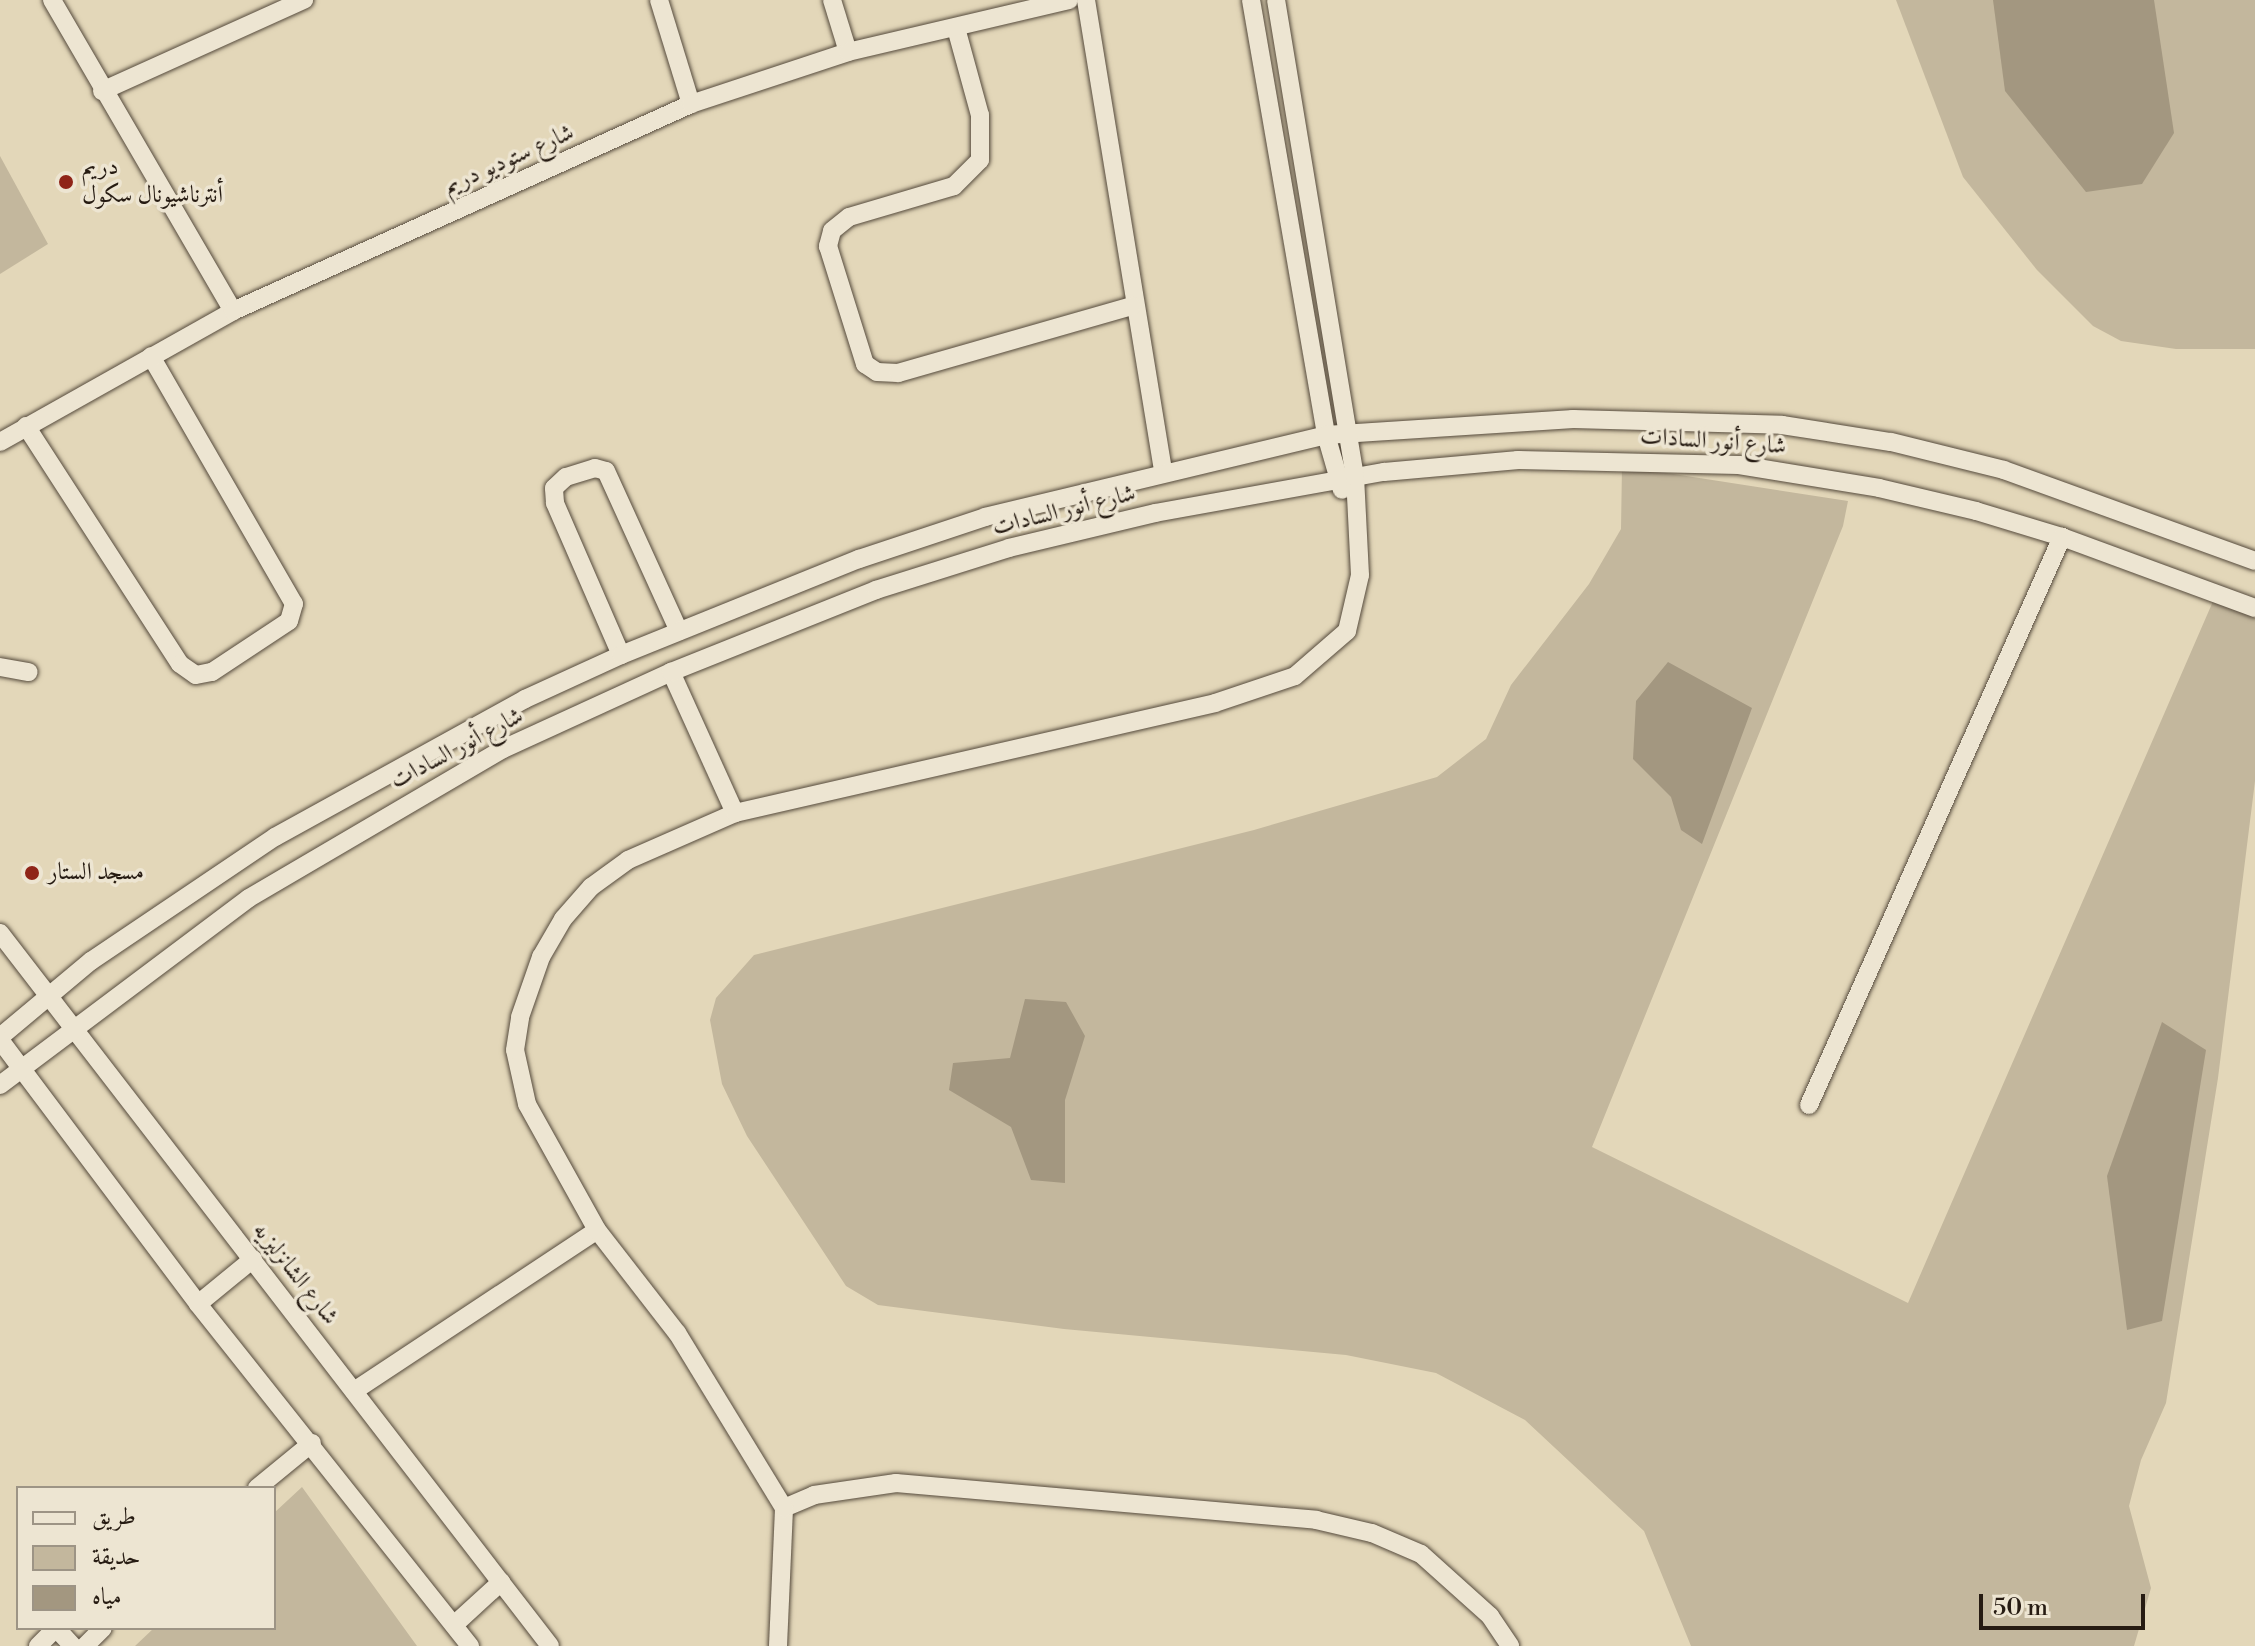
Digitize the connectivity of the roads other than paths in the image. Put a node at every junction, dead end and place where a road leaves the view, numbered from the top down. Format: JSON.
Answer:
{"nodes":[{"id":1,"x":52,"y":0,"type":"edge"},
{"id":2,"x":304,"y":0,"type":"edge"},
{"id":3,"x":659,"y":0,"type":"edge"},
{"id":4,"x":832,"y":0,"type":"edge"},
{"id":5,"x":1069,"y":0,"type":"edge"},
{"id":6,"x":1086,"y":0,"type":"edge"},
{"id":7,"x":1251,"y":0,"type":"edge"},
{"id":8,"x":1276,"y":0,"type":"edge"},
{"id":9,"x":956,"y":28,"type":"junction"},
{"id":10,"x":848,"y":52,"type":"junction"},
{"id":11,"x":102,"y":91,"type":"junction"},
{"id":12,"x":691,"y":104,"type":"junction"},
{"id":13,"x":1132,"y":306,"type":"junction"},
{"id":14,"x":233,"y":311,"type":"junction"},
{"id":15,"x":151,"y":356,"type":"junction"},
{"id":16,"x":26,"y":426,"type":"junction"},
{"id":17,"x":1349,"y":432,"type":"junction"},
{"id":18,"x":1326,"y":435,"type":"junction"},
{"id":19,"x":0,"y":442,"type":"edge"},
{"id":20,"x":1163,"y":471,"type":"junction"},
{"id":21,"x":1346,"y":478,"type":"junction"},
{"id":22,"x":2062,"y":537,"type":"junction"},
{"id":23,"x":2255,"y":561,"type":"edge"},
{"id":24,"x":2255,"y":608,"type":"edge"},
{"id":25,"x":679,"y":631,"type":"junction"},
{"id":26,"x":621,"y":655,"type":"junction"},
{"id":27,"x":0,"y":667,"type":"edge"},
{"id":28,"x":29,"y":672,"type":"dead end"},
{"id":29,"x":671,"y":672,"type":"junction"},
{"id":30,"x":735,"y":813,"type":"junction"},
{"id":31,"x":0,"y":933,"type":"edge"},
{"id":32,"x":48,"y":994,"type":"junction"},
{"id":33,"x":73,"y":1026,"type":"junction"},
{"id":34,"x":0,"y":1039,"type":"edge"},
{"id":35,"x":21,"y":1067,"type":"junction"},
{"id":36,"x":0,"y":1085,"type":"edge"},
{"id":37,"x":1809,"y":1105,"type":"dead end"},
{"id":38,"x":597,"y":1230,"type":"junction"},
{"id":39,"x":253,"y":1259,"type":"junction"},
{"id":40,"x":198,"y":1304,"type":"junction"},
{"id":41,"x":354,"y":1391,"type":"junction"},
{"id":42,"x":312,"y":1443,"type":"junction"},
{"id":43,"x":259,"y":1486,"type":"edge"},
{"id":44,"x":784,"y":1508,"type":"junction"},
{"id":45,"x":501,"y":1582,"type":"junction"},
{"id":46,"x":454,"y":1625,"type":"junction"},
{"id":47,"x":54,"y":1630,"type":"edge"},
{"id":48,"x":58,"y":1630,"type":"edge"},
{"id":49,"x":101,"y":1630,"type":"edge"},
{"id":50,"x":38,"y":1646,"type":"edge"},
{"id":51,"x":73,"y":1646,"type":"edge"},
{"id":52,"x":85,"y":1646,"type":"edge"},
{"id":53,"x":470,"y":1646,"type":"edge"},
{"id":54,"x":550,"y":1646,"type":"edge"},
{"id":55,"x":778,"y":1646,"type":"edge"},
{"id":56,"x":1510,"y":1646,"type":"edge"}],
"edges":[{"from":1,"to":11,"type":"street"},
{"from":2,"to":11,"type":"street"},
{"from":3,"to":12,"type":"street"},
{"from":4,"to":10,"type":"street"},
{"from":5,"to":9,"type":"street","name":"شارع ستوديو دريم"},
{"from":6,"to":13,"type":"street"},
{"from":7,"to":18,"type":"street"},
{"from":8,"to":17,"type":"street"},
{"from":9,"to":10,"type":"street","name":"شارع ستوديو دريم"},
{"from":9,"to":13,"type":"street"},
{"from":10,"to":12,"type":"street","name":"شارع ستوديو دريم"},
{"from":11,"to":14,"type":"street"},
{"from":12,"to":14,"type":"street","name":"شارع ستوديو دريم"},
{"from":13,"to":20,"type":"street"},
{"from":14,"to":15,"type":"street","name":"شارع ستوديو دريم"},
{"from":15,"to":16,"type":"street","name":"شارع ستوديو دريم"},
{"from":15,"to":16,"type":"street"},
{"from":16,"to":19,"type":"street","name":"شارع ستوديو دريم"},
{"from":17,"to":18,"type":"street","name":"شارع أنور السادات"},
{"from":17,"to":21,"type":"street"},
{"from":17,"to":23,"type":"street","name":"شارع أنور السادات"},
{"from":18,"to":20,"type":"street","name":"شارع أنور السادات"},
{"from":18,"to":21,"type":"street"},
{"from":20,"to":25,"type":"street","name":"شارع أنور السادات"},
{"from":21,"to":22,"type":"street","name":"شارع أنور السادات"},
{"from":21,"to":29,"type":"street","name":"شارع أنور السادات"},
{"from":21,"to":30,"type":"street"},
{"from":22,"to":24,"type":"street","name":"شارع أنور السادات"},
{"from":22,"to":37,"type":"street"},
{"from":25,"to":26,"type":"street","name":"شارع أنور السادات"},
{"from":25,"to":26,"type":"street"},
{"from":26,"to":32,"type":"street","name":"شارع أنور السادات"},
{"from":27,"to":28,"type":"street"},
{"from":29,"to":30,"type":"street"},
{"from":29,"to":33,"type":"street","name":"شارع أنور السادات"},
{"from":30,"to":38,"type":"street"},
{"from":31,"to":32,"type":"street","name":"شارع الشانزليزيه"},
{"from":32,"to":33,"type":"street","name":"شارع الشانزليزيه"},
{"from":32,"to":34,"type":"street","name":"شارع أنور السادات"},
{"from":33,"to":35,"type":"street","name":"شارع أنور السادات"},
{"from":33,"to":39,"type":"street","name":"شارع الشانزليزيه"},
{"from":34,"to":35,"type":"street"},
{"from":35,"to":36,"type":"street","name":"شارع أنور السادات"},
{"from":35,"to":40,"type":"street"},
{"from":38,"to":41,"type":"street"},
{"from":38,"to":44,"type":"street"},
{"from":39,"to":40,"type":"street"},
{"from":39,"to":41,"type":"street","name":"شارع الشانزليزيه"},
{"from":40,"to":42,"type":"street"},
{"from":41,"to":45,"type":"street","name":"شارع الشانزليزيه"},
{"from":42,"to":43,"type":"street"},
{"from":42,"to":46,"type":"street"},
{"from":44,"to":55,"type":"street"},
{"from":44,"to":56,"type":"street"},
{"from":45,"to":46,"type":"street"},
{"from":45,"to":54,"type":"street","name":"شارع الشانزليزيه"},
{"from":46,"to":53,"type":"street"},
{"from":47,"to":50,"type":"street"},
{"from":48,"to":51,"type":"street"},
{"from":49,"to":52,"type":"street"}]}
